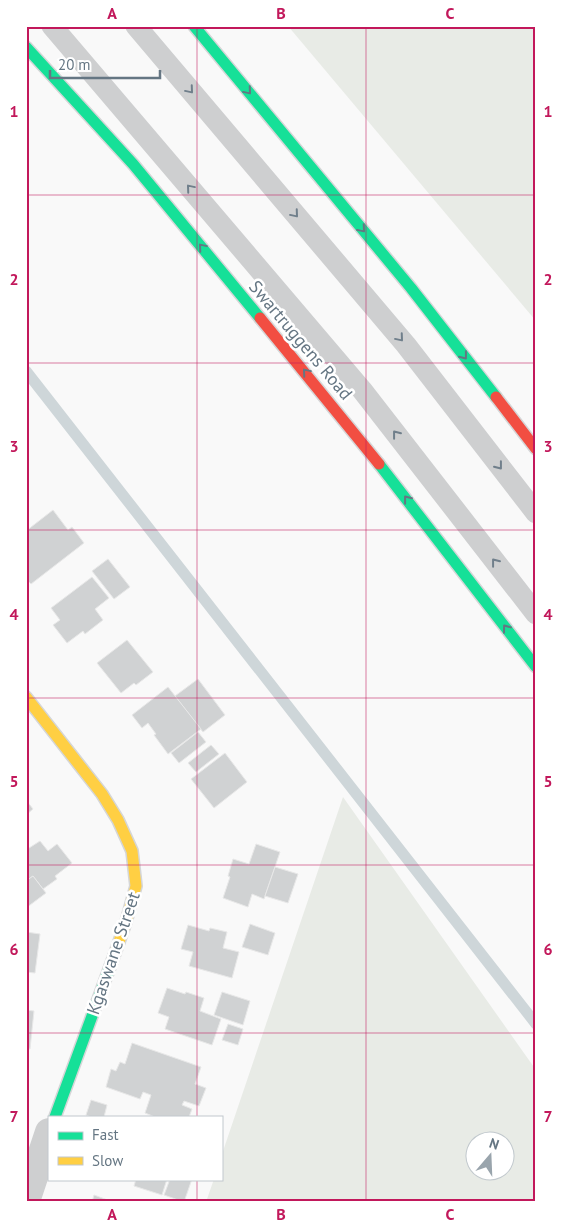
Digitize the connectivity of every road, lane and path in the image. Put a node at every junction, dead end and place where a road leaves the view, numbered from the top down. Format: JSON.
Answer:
{"nodes":[{"id":1,"x":52,"y":26,"type":"edge"},
{"id":2,"x":136,"y":26,"type":"edge"},
{"id":3,"x":194,"y":26,"type":"edge"},
{"id":4,"x":26,"y":47,"type":"edge"},
{"id":5,"x":536,"y":449,"type":"edge"},
{"id":6,"x":536,"y":514,"type":"edge"},
{"id":7,"x":536,"y":614,"type":"edge"},
{"id":8,"x":536,"y":667,"type":"edge"},
{"id":9,"x":26,"y":697,"type":"edge"},
{"id":10,"x":50,"y":1116,"type":"edge"},
{"id":11,"x":44,"y":1132,"type":"edge"},
{"id":12,"x":26,"y":1201,"type":"edge"}],
"edges":[{"from":7,"to":1,"type":"lane","one_way":true},
{"from":2,"to":6,"type":"lane","one_way":true},
{"from":3,"to":5,"type":"main road","one_way":true},
{"from":8,"to":4,"type":"main road","name":"Swartruggens Road","one_way":true},
{"from":9,"to":10,"type":"main road","name":"Kgaswane Street"},
{"from":11,"to":12,"type":"street","name":"Kgaswane Street"}]}
